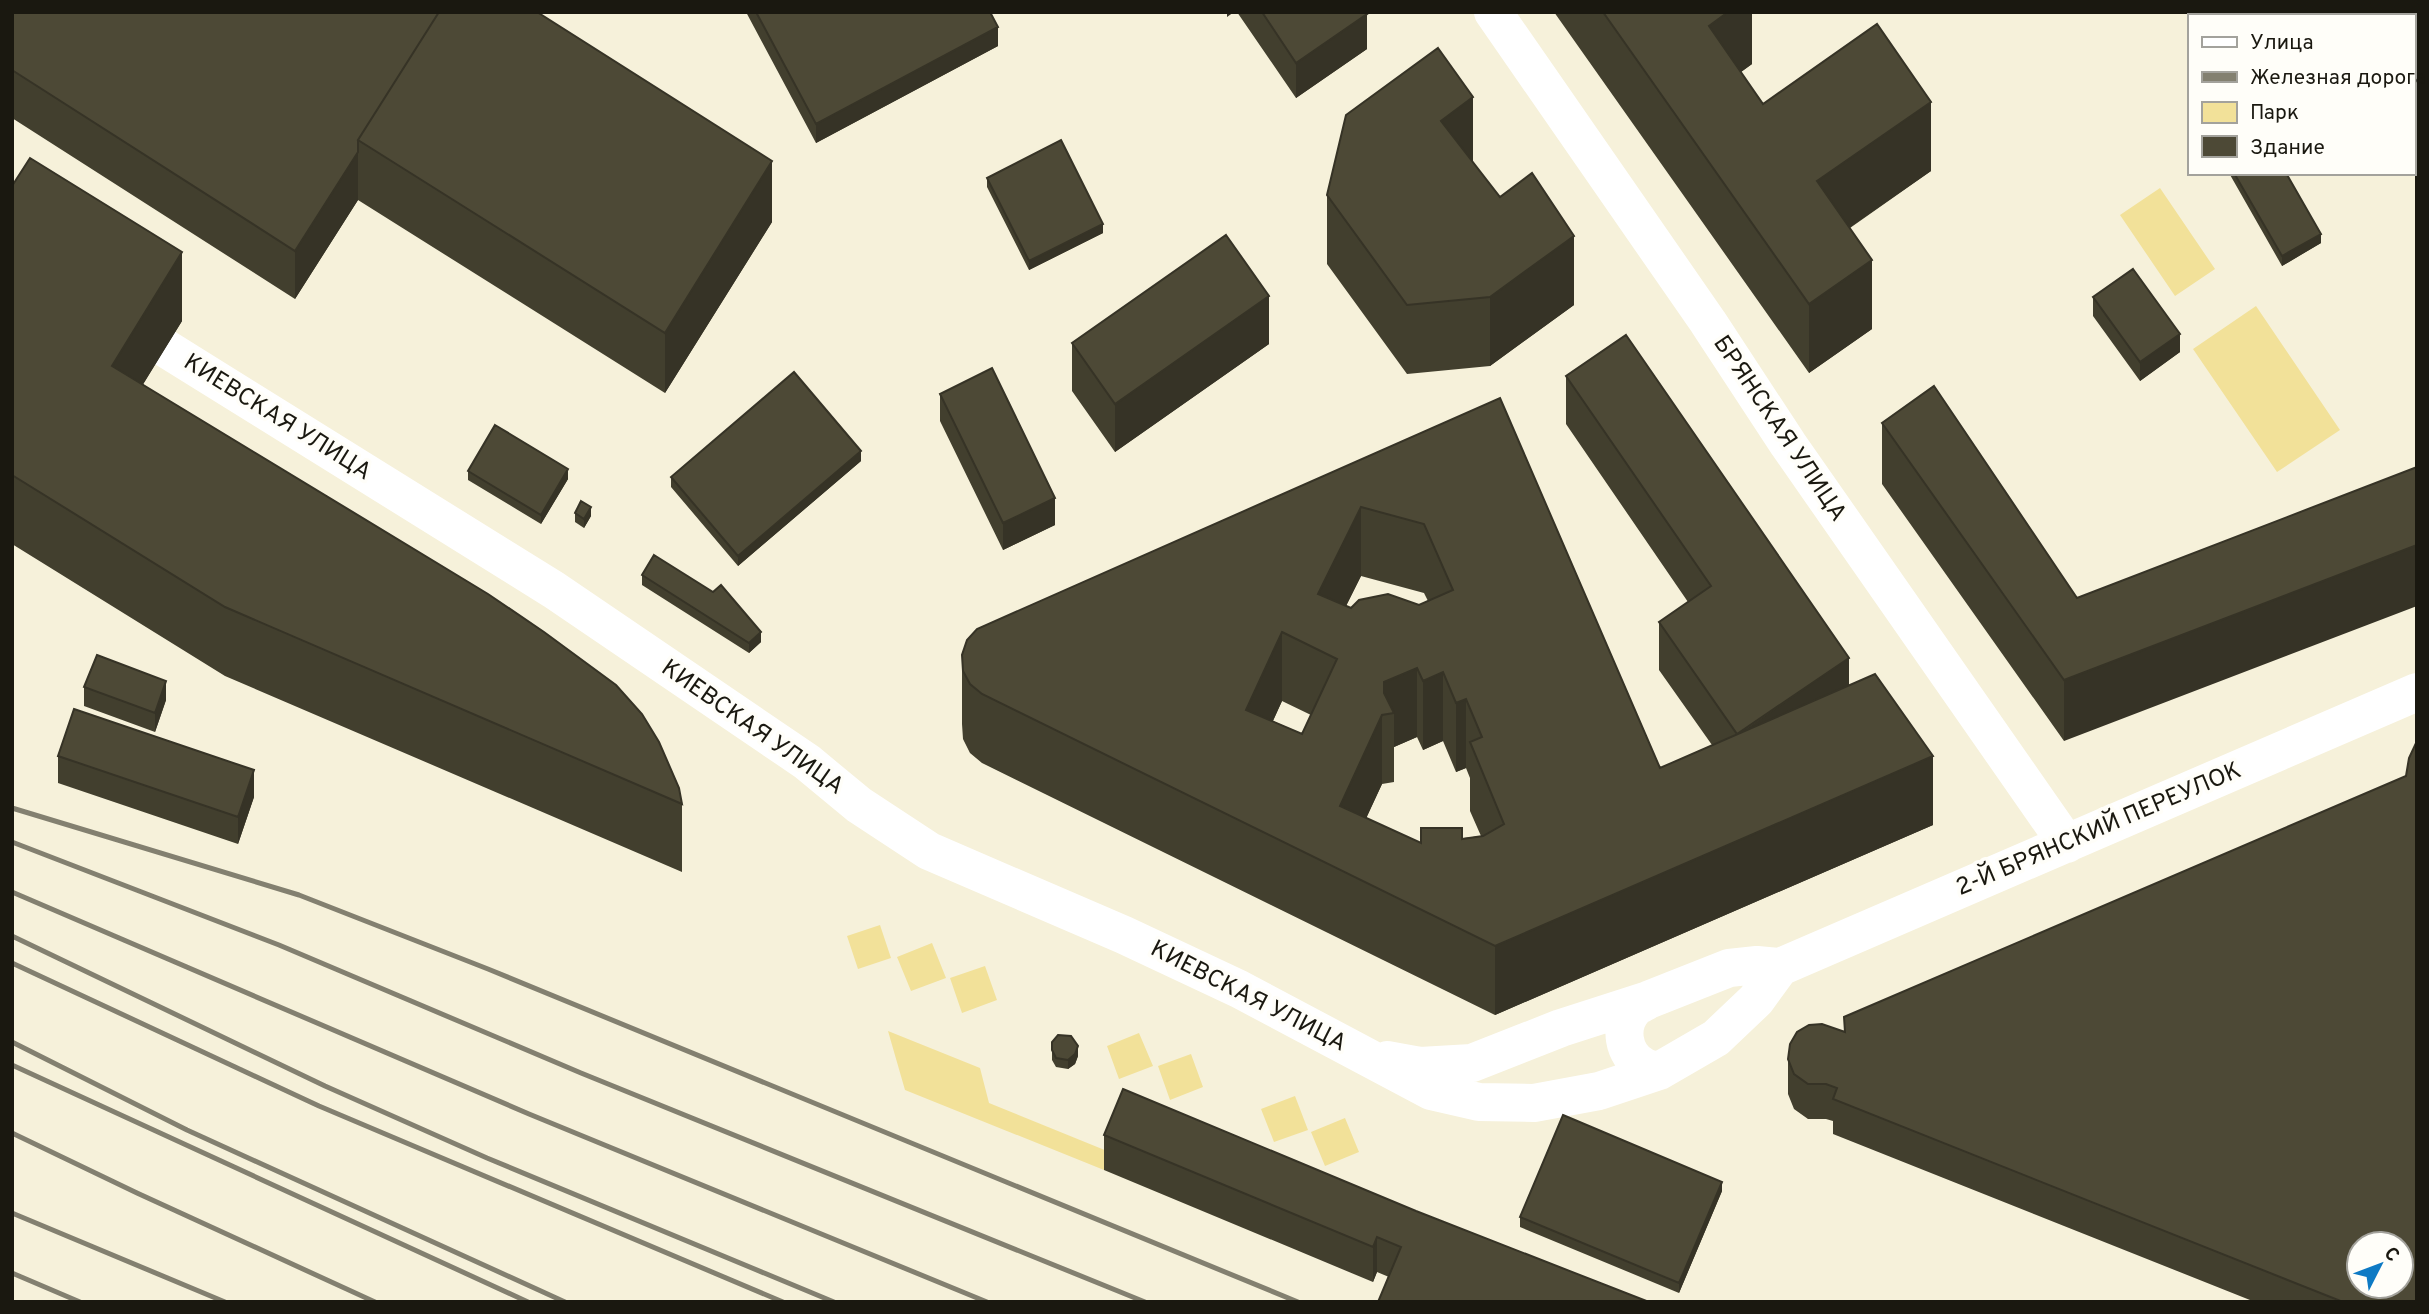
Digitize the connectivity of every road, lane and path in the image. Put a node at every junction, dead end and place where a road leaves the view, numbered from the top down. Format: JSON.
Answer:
{"nodes":[{"id":1,"x":1493,"y":12,"type":"edge"},
{"id":2,"x":165,"y":348,"type":"dead end"},
{"id":3,"x":2417,"y":692,"type":"edge"},
{"id":4,"x":2067,"y":844,"type":"junction"},
{"id":5,"x":1780,"y":967,"type":"junction"},
{"id":6,"x":1648,"y":1000,"type":"junction"},
{"id":7,"x":1366,"y":1056,"type":"junction"},
{"id":8,"x":1659,"y":1071,"type":"junction"}],
"edges":[{"from":1,"to":4,"type":"street","name":"БРЯНСКАЯ УЛИЦА"},
{"from":2,"to":7,"type":"street","name":"КИЕВСКАЯ УЛИЦА"},
{"from":3,"to":4,"type":"street","name":"2-Й БРЯНСКИЙ ПЕРЕУЛОК"},
{"from":4,"to":5,"type":"street","name":"2-Й БРЯНСКИЙ ПЕРЕУЛОК"},
{"from":5,"to":6,"type":"street","name":"2-Й БРЯНСКИЙ ПЕРЕУЛОК"},
{"from":5,"to":8,"type":"street"},
{"from":6,"to":7,"type":"street","name":"2-Й БРЯНСКИЙ ПЕРЕУЛОК"},
{"from":6,"to":8,"type":"street"},
{"from":7,"to":8,"type":"street"}]}
